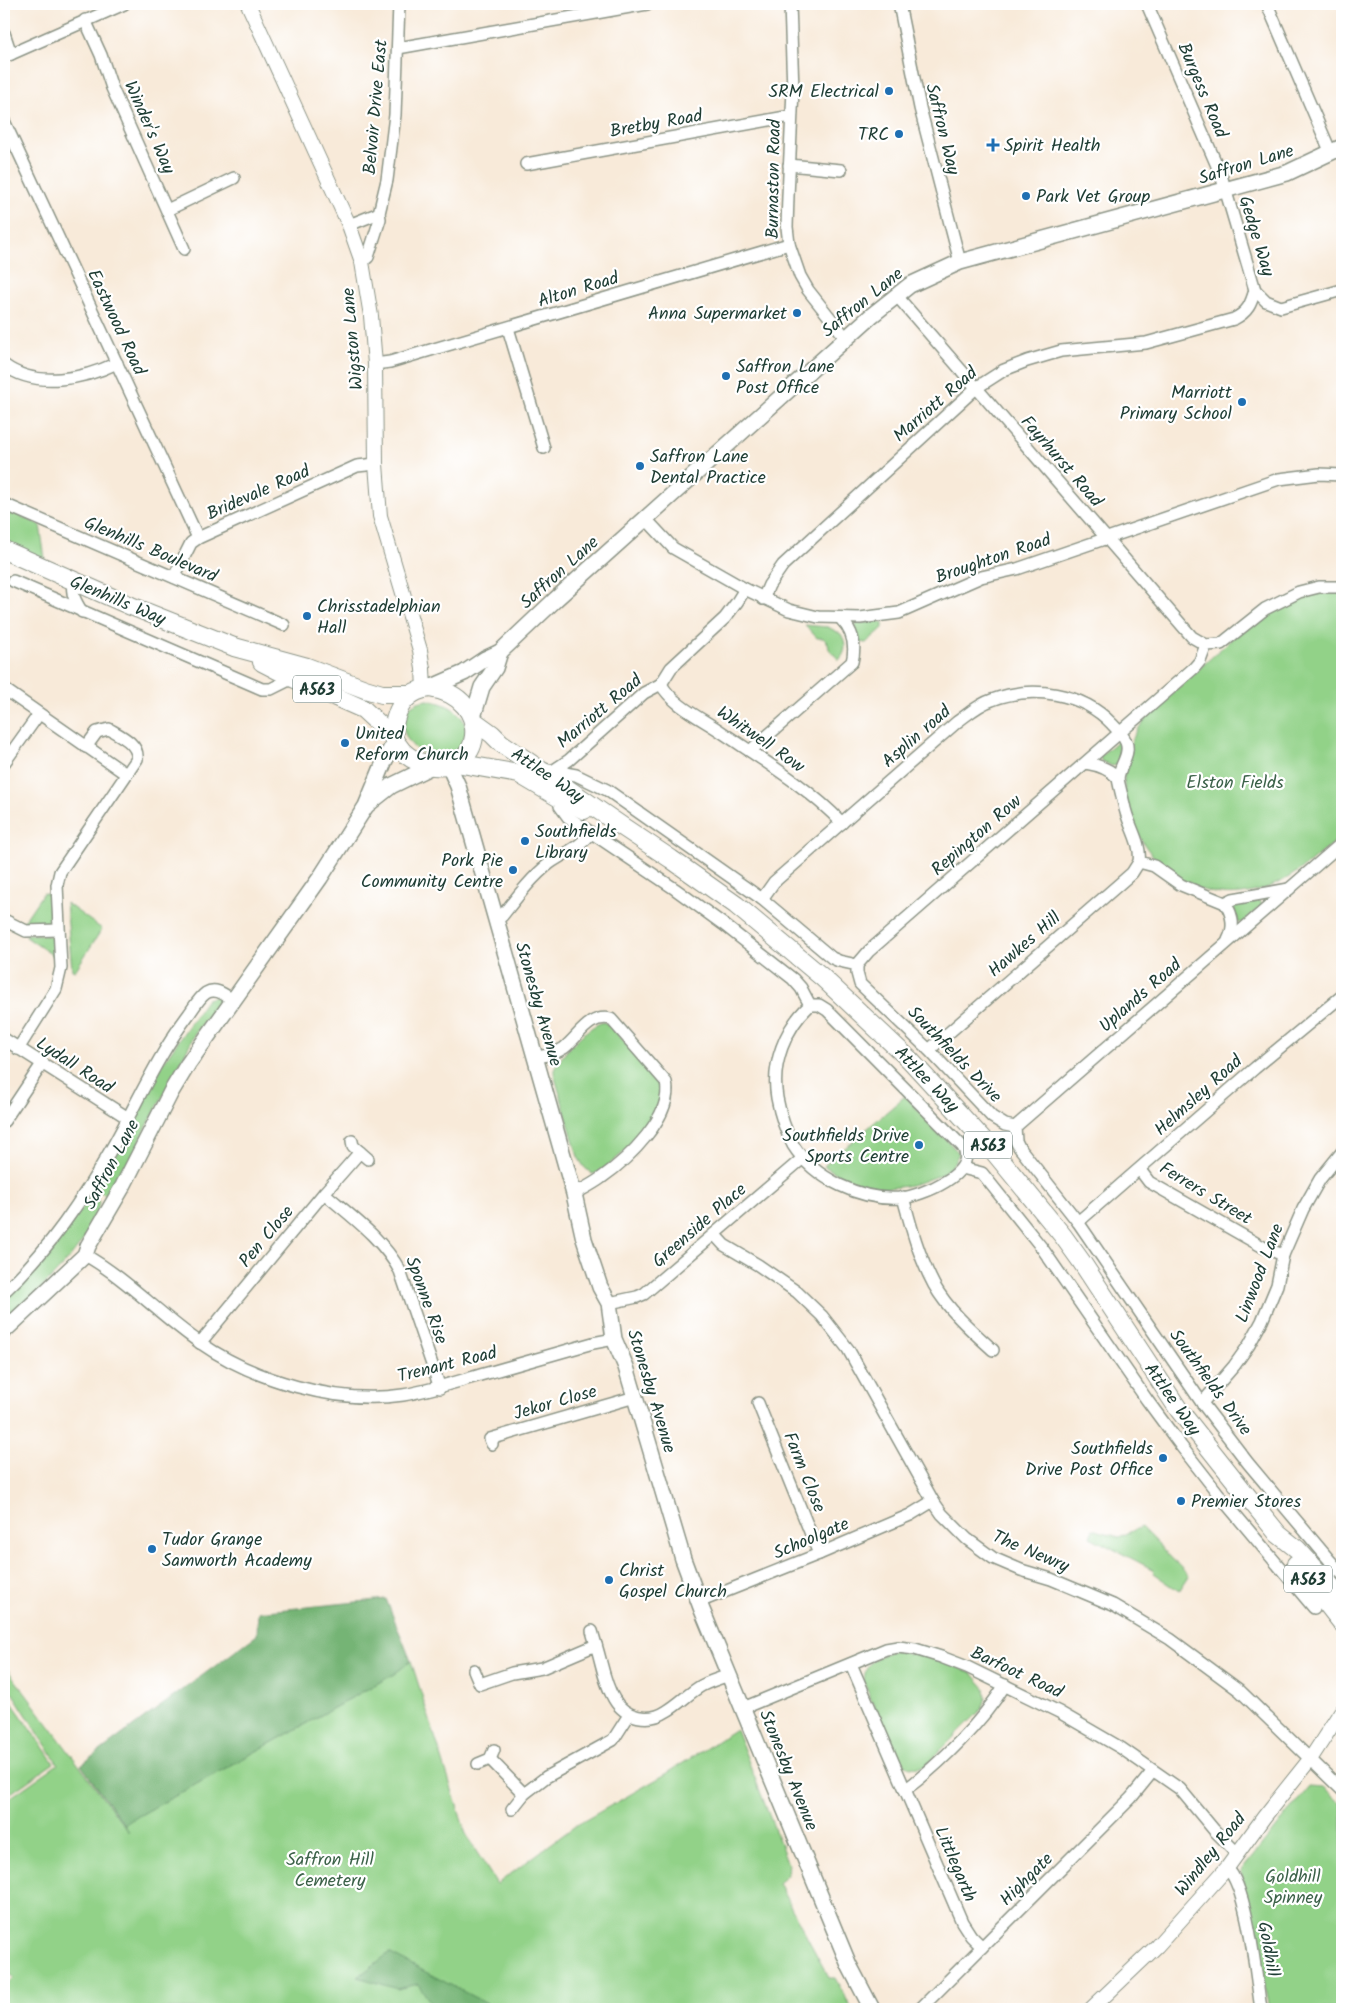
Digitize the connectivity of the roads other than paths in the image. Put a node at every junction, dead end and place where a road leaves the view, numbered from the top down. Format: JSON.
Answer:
{"nodes":[{"id":1,"x":124,"y":4,"type":"edge"},
{"id":2,"x":248,"y":4,"type":"edge"},
{"id":3,"x":399,"y":4,"type":"edge"},
{"id":4,"x":647,"y":4,"type":"edge"},
{"id":5,"x":790,"y":4,"type":"edge"},
{"id":6,"x":899,"y":4,"type":"edge"},
{"id":7,"x":1147,"y":4,"type":"edge"},
{"id":8,"x":1267,"y":4,"type":"edge"},
{"id":9,"x":85,"y":20,"type":"junction"},
{"id":10,"x":4,"y":33,"type":"edge"},
{"id":11,"x":398,"y":48,"type":"junction"},
{"id":12,"x":8,"y":56,"type":"edge"},
{"id":13,"x":791,"y":116,"type":"junction"},
{"id":14,"x":4,"y":121,"type":"edge"},
{"id":15,"x":1337,"y":150,"type":"edge"},
{"id":16,"x":526,"y":164,"type":"dead end"},
{"id":17,"x":789,"y":165,"type":"junction"},
{"id":18,"x":841,"y":170,"type":"dead end"},
{"id":19,"x":234,"y":178,"type":"dead end"},
{"id":20,"x":1225,"y":191,"type":"junction"},
{"id":21,"x":167,"y":210,"type":"junction"},
{"id":22,"x":379,"y":213,"type":"junction"},
{"id":23,"x":349,"y":226,"type":"junction"},
{"id":24,"x":789,"y":244,"type":"junction"},
{"id":25,"x":184,"y":249,"type":"dead end"},
{"id":26,"x":362,"y":262,"type":"junction"},
{"id":27,"x":960,"y":262,"type":"junction"},
{"id":28,"x":1255,"y":290,"type":"junction"},
{"id":29,"x":1342,"y":290,"type":"edge"},
{"id":30,"x":896,"y":295,"type":"junction"},
{"id":31,"x":508,"y":328,"type":"junction"},
{"id":32,"x":846,"y":338,"type":"junction"},
{"id":33,"x":117,"y":362,"type":"junction"},
{"id":34,"x":375,"y":364,"type":"junction"},
{"id":35,"x":4,"y":365,"type":"edge"},
{"id":36,"x":976,"y":388,"type":"junction"},
{"id":37,"x":544,"y":448,"type":"dead end"},
{"id":38,"x":376,"y":464,"type":"junction"},
{"id":39,"x":1342,"y":475,"type":"edge"},
{"id":40,"x":4,"y":504,"type":"edge"},
{"id":41,"x":646,"y":519,"type":"junction"},
{"id":42,"x":198,"y":538,"type":"junction"},
{"id":43,"x":1105,"y":538,"type":"junction"},
{"id":44,"x":4,"y":552,"type":"edge"},
{"id":45,"x":174,"y":577,"type":"junction"},
{"id":46,"x":13,"y":581,"type":"dead end"},
{"id":47,"x":73,"y":581,"type":"junction"},
{"id":48,"x":1342,"y":587,"type":"edge"},
{"id":49,"x":745,"y":589,"type":"junction"},
{"id":50,"x":763,"y":599,"type":"junction"},
{"id":51,"x":82,"y":612,"type":"junction"},
{"id":52,"x":841,"y":619,"type":"junction"},
{"id":53,"x":284,"y":625,"type":"dead end"},
{"id":54,"x":1206,"y":645,"type":"junction"},
{"id":55,"x":234,"y":647,"type":"junction"},
{"id":56,"x":500,"y":652,"type":"junction"},
{"id":57,"x":293,"y":678,"type":"junction"},
{"id":58,"x":661,"y":684,"type":"junction"},
{"id":59,"x":4,"y":689,"type":"edge"},
{"id":60,"x":422,"y":690,"type":"junction"},
{"id":61,"x":39,"y":714,"type":"junction"},
{"id":62,"x":474,"y":719,"type":"junction"},
{"id":63,"x":1120,"y":733,"type":"junction"},
{"id":64,"x":394,"y":740,"type":"junction"},
{"id":65,"x":86,"y":747,"type":"junction"},
{"id":66,"x":750,"y":751,"type":"junction"},
{"id":67,"x":4,"y":763,"type":"edge"},
{"id":68,"x":1086,"y":763,"type":"junction"},
{"id":69,"x":445,"y":765,"type":"junction"},
{"id":70,"x":546,"y":769,"type":"junction"},
{"id":71,"x":126,"y":774,"type":"junction"},
{"id":72,"x":1118,"y":778,"type":"junction"},
{"id":73,"x":561,"y":799,"type":"junction"},
{"id":74,"x":366,"y":806,"type":"junction"},
{"id":75,"x":842,"y":823,"type":"junction"},
{"id":76,"x":623,"y":828,"type":"junction"},
{"id":77,"x":592,"y":833,"type":"junction"},
{"id":78,"x":1342,"y":843,"type":"edge"},
{"id":79,"x":1139,"y":862,"type":"junction"},
{"id":80,"x":1288,"y":889,"type":"junction"},
{"id":81,"x":762,"y":899,"type":"junction"},
{"id":82,"x":1225,"y":903,"type":"junction"},
{"id":83,"x":496,"y":919,"type":"junction"},
{"id":84,"x":4,"y":920,"type":"edge"},
{"id":85,"x":58,"y":930,"type":"junction"},
{"id":86,"x":1228,"y":941,"type":"junction"},
{"id":87,"x":857,"y":965,"type":"junction"},
{"id":88,"x":1342,"y":996,"type":"edge"},
{"id":89,"x":233,"y":1000,"type":"junction"},
{"id":90,"x":810,"y":1005,"type":"junction"},
{"id":91,"x":4,"y":1039,"type":"edge"},
{"id":92,"x":18,"y":1048,"type":"junction"},
{"id":93,"x":930,"y":1050,"type":"junction"},
{"id":94,"x":534,"y":1058,"type":"junction"},
{"id":95,"x":42,"y":1064,"type":"junction"},
{"id":96,"x":128,"y":1118,"type":"junction"},
{"id":97,"x":4,"y":1121,"type":"edge"},
{"id":98,"x":1015,"y":1128,"type":"junction"},
{"id":99,"x":352,"y":1141,"type":"dead end"},
{"id":100,"x":1342,"y":1152,"type":"edge"},
{"id":101,"x":803,"y":1158,"type":"junction"},
{"id":102,"x":962,"y":1168,"type":"junction"},
{"id":103,"x":1140,"y":1170,"type":"junction"},
{"id":104,"x":324,"y":1193,"type":"junction"},
{"id":105,"x":574,"y":1194,"type":"junction"},
{"id":106,"x":903,"y":1198,"type":"junction"},
{"id":107,"x":1078,"y":1222,"type":"junction"},
{"id":108,"x":714,"y":1234,"type":"junction"},
{"id":109,"x":85,"y":1255,"type":"junction"},
{"id":110,"x":1283,"y":1255,"type":"junction"},
{"id":111,"x":4,"y":1292,"type":"edge"},
{"id":112,"x":609,"y":1303,"type":"junction"},
{"id":113,"x":4,"y":1330,"type":"edge"},
{"id":114,"x":614,"y":1339,"type":"junction"},
{"id":115,"x":200,"y":1342,"type":"junction"},
{"id":116,"x":993,"y":1350,"type":"dead end"},
{"id":117,"x":440,"y":1388,"type":"junction"},
{"id":118,"x":635,"y":1397,"type":"junction"},
{"id":119,"x":758,"y":1403,"type":"dead end"},
{"id":120,"x":1202,"y":1403,"type":"junction"},
{"id":121,"x":492,"y":1444,"type":"dead end"},
{"id":122,"x":933,"y":1501,"type":"junction"},
{"id":123,"x":819,"y":1554,"type":"junction"},
{"id":124,"x":1331,"y":1562,"type":"junction"},
{"id":125,"x":1330,"y":1583,"type":"edge"},
{"id":126,"x":1299,"y":1588,"type":"junction"},
{"id":127,"x":1342,"y":1598,"type":"edge"},
{"id":128,"x":699,"y":1602,"type":"junction"},
{"id":129,"x":1314,"y":1608,"type":"dead end"},
{"id":130,"x":1342,"y":1623,"type":"edge"},
{"id":131,"x":592,"y":1631,"type":"dead end"},
{"id":132,"x":596,"y":1645,"type":"junction"},
{"id":133,"x":851,"y":1664,"type":"junction"},
{"id":134,"x":474,"y":1670,"type":"dead end"},
{"id":135,"x":730,"y":1675,"type":"junction"},
{"id":136,"x":1005,"y":1685,"type":"junction"},
{"id":137,"x":743,"y":1708,"type":"junction"},
{"id":138,"x":1342,"y":1710,"type":"edge"},
{"id":139,"x":629,"y":1715,"type":"junction"},
{"id":140,"x":1311,"y":1758,"type":"junction"},
{"id":141,"x":478,"y":1764,"type":"dead end"},
{"id":142,"x":1154,"y":1771,"type":"junction"},
{"id":143,"x":906,"y":1790,"type":"junction"},
{"id":144,"x":1342,"y":1790,"type":"edge"},
{"id":145,"x":524,"y":1794,"type":"junction"},
{"id":146,"x":512,"y":1809,"type":"dead end"},
{"id":147,"x":1238,"y":1854,"type":"junction"},
{"id":148,"x":1227,"y":1868,"type":"junction"},
{"id":149,"x":982,"y":1947,"type":"junction"},
{"id":150,"x":872,"y":2009,"type":"edge"},
{"id":151,"x":920,"y":2009,"type":"edge"},
{"id":152,"x":1091,"y":2009,"type":"edge"},
{"id":153,"x":1261,"y":2009,"type":"edge"}],
"edges":[{"from":1,"to":9,"type":"street"},
{"from":2,"to":23,"type":"street","name":"Wigston Lane"},
{"from":3,"to":11,"type":"street","name":"Belvoir Drive East"},
{"from":4,"to":11,"type":"street"},
{"from":5,"to":13,"type":"street","name":"Burnaston Road"},
{"from":6,"to":27,"type":"street","name":"Saffron Way"},
{"from":7,"to":20,"type":"street","name":"Burgess Road"},
{"from":8,"to":15,"type":"street"},
{"from":9,"to":12,"type":"street"},
{"from":9,"to":21,"type":"street","name":"Winder's Way"},
{"from":10,"to":12,"type":"street"},
{"from":11,"to":22,"type":"street","name":"Belvoir Drive East"},
{"from":13,"to":16,"type":"street","name":"Bretby Road"},
{"from":13,"to":17,"type":"street","name":"Burnaston Road"},
{"from":14,"to":33,"type":"street","name":"Eastwood Road"},
{"from":15,"to":20,"type":"main road","name":"Saffron Lane"},
{"from":17,"to":18,"type":"street"},
{"from":17,"to":24,"type":"street","name":"Burnaston Road"},
{"from":19,"to":21,"type":"street"},
{"from":20,"to":27,"type":"main road","name":"Saffron Lane"},
{"from":20,"to":28,"type":"street","name":"Gedge Way"},
{"from":21,"to":25,"type":"street","name":"Winder's Way"},
{"from":22,"to":23,"type":"street"},
{"from":22,"to":26,"type":"street","name":"Belvoir Drive East"},
{"from":23,"to":26,"type":"street","name":"Wigston Lane"},
{"from":24,"to":31,"type":"street","name":"Alton Road"},
{"from":24,"to":32,"type":"street","name":"Burnaston Road"},
{"from":26,"to":34,"type":"street","name":"Wigston Lane"},
{"from":27,"to":30,"type":"main road","name":"Saffron Lane"},
{"from":28,"to":29,"type":"street"},
{"from":28,"to":36,"type":"street","name":"Marriott Road"},
{"from":30,"to":32,"type":"main road","name":"Saffron Lane"},
{"from":30,"to":36,"type":"street","name":"Fayrhurst Road"},
{"from":31,"to":34,"type":"street","name":"Alton Road"},
{"from":31,"to":37,"type":"street"},
{"from":32,"to":41,"type":"main road","name":"Saffron Lane"},
{"from":33,"to":35,"type":"street"},
{"from":33,"to":42,"type":"street","name":"Eastwood Road"},
{"from":34,"to":38,"type":"street","name":"Wigston Lane"},
{"from":36,"to":43,"type":"street","name":"Fayrhurst Road"},
{"from":36,"to":50,"type":"street","name":"Marriott Road"},
{"from":38,"to":42,"type":"street","name":"Bridevale Road"},
{"from":38,"to":60,"type":"street","name":"Wigston Lane"},
{"from":39,"to":43,"type":"street","name":"Broughton Road"},
{"from":40,"to":45,"type":"street","name":"Glenhills Boulevard"},
{"from":41,"to":49,"type":"street","name":"Broughton Road"},
{"from":41,"to":56,"type":"main road","name":"Saffron Lane"},
{"from":42,"to":45,"type":"street","name":"Bridevale Road"},
{"from":43,"to":52,"type":"street","name":"Broughton Road"},
{"from":43,"to":54,"type":"street","name":"Fayrhurst Road"},
{"from":44,"to":47,"type":"highway","name":"Glenhills Way","number":"A563"},
{"from":45,"to":53,"type":"street","name":"Glenhills Boulevard"},
{"from":46,"to":51,"type":"street"},
{"from":47,"to":51,"type":"street"},
{"from":47,"to":55,"type":"highway","name":"Glenhills Way","number":"A563"},
{"from":48,"to":54,"type":"street"},
{"from":49,"to":50,"type":"street","name":"Broughton Road"},
{"from":49,"to":58,"type":"street","name":"Marriott Road"},
{"from":50,"to":52,"type":"street","name":"Broughton Road"},
{"from":51,"to":57,"type":"street"},
{"from":52,"to":66,"type":"street"},
{"from":54,"to":63,"type":"street"},
{"from":55,"to":57,"type":"highway","name":"Glenhills Way","number":"A563"},
{"from":55,"to":60,"type":"highway","name":"Glenhills Way","number":"A563"},
{"from":56,"to":60,"type":"main road","name":"Saffron Lane"},
{"from":56,"to":62,"type":"main road","name":"Saffron Lane"},
{"from":57,"to":64,"type":"highway","name":"Glenhills Way","number":"A563"},
{"from":58,"to":66,"type":"street","name":"Whitwell Row"},
{"from":58,"to":70,"type":"street","name":"Marriott Road"},
{"from":59,"to":61,"type":"street"},
{"from":60,"to":62,"type":"highway","number":"A563"},
{"from":60,"to":64,"type":"highway"},
{"from":61,"to":65,"type":"street"},
{"from":61,"to":67,"type":"street"},
{"from":62,"to":69,"type":"highway"},
{"from":62,"to":70,"type":"highway","name":"Attlee Way","number":"A563"},
{"from":63,"to":68,"type":"street","name":"Repington Row"},
{"from":63,"to":72,"type":"street"},
{"from":63,"to":75,"type":"street","name":"Asplin road"},
{"from":64,"to":69,"type":"highway","number":"A563"},
{"from":64,"to":74,"type":"main road","name":"Saffron Lane"},
{"from":65,"to":71,"type":"street"},
{"from":65,"to":71,"type":"street"},
{"from":66,"to":75,"type":"street","name":"Whitwell Row"},
{"from":68,"to":72,"type":"street"},
{"from":68,"to":87,"type":"street","name":"Repington Row"},
{"from":69,"to":73,"type":"highway","name":"Attlee Way","number":"A563"},
{"from":69,"to":74,"type":"main road","name":"Saffron Lane"},
{"from":69,"to":83,"type":"main road","name":"Stonesby Avenue"},
{"from":70,"to":76,"type":"highway","name":"Attlee Way","number":"A563"},
{"from":70,"to":81,"type":"street"},
{"from":71,"to":85,"type":"street"},
{"from":72,"to":79,"type":"street"},
{"from":73,"to":76,"type":"highway","name":"Attlee Way","number":"A563"},
{"from":73,"to":77,"type":"street"},
{"from":74,"to":89,"type":"main road","name":"Saffron Lane"},
{"from":75,"to":81,"type":"street","name":"Asplin road"},
{"from":76,"to":125,"type":"highway","name":"Attlee Way","number":"A563"},
{"from":77,"to":83,"type":"street"},
{"from":77,"to":90,"type":"street"},
{"from":78,"to":80,"type":"street"},
{"from":79,"to":82,"type":"street"},
{"from":79,"to":93,"type":"street","name":"Hawkes Hill"},
{"from":80,"to":82,"type":"street"},
{"from":80,"to":86,"type":"street","name":"Uplands Road"},
{"from":81,"to":87,"type":"street"},
{"from":82,"to":86,"type":"street"},
{"from":83,"to":94,"type":"main road","name":"Stonesby Avenue"},
{"from":84,"to":85,"type":"street"},
{"from":85,"to":92,"type":"street"},
{"from":86,"to":98,"type":"street","name":"Uplands Road"},
{"from":87,"to":93,"type":"street","name":"Southfields Drive"},
{"from":88,"to":103,"type":"street","name":"Helmsley Road"},
{"from":89,"to":96,"type":"street","name":"Saffron Lane"},
{"from":89,"to":109,"type":"main road","name":"Saffron Lane"},
{"from":90,"to":101,"type":"street"},
{"from":90,"to":102,"type":"street"},
{"from":91,"to":92,"type":"street","name":"Lydall Road"},
{"from":92,"to":95,"type":"street","name":"Lydall Road"},
{"from":93,"to":98,"type":"street","name":"Southfields Drive"},
{"from":94,"to":105,"type":"main road","name":"Stonesby Avenue"},
{"from":94,"to":105,"type":"street"},
{"from":95,"to":96,"type":"street","name":"Lydall Road"},
{"from":95,"to":97,"type":"street"},
{"from":96,"to":111,"type":"street","name":"Saffron Lane"},
{"from":98,"to":107,"type":"street","name":"Southfields Drive"},
{"from":99,"to":104,"type":"street","name":"Pen Close"},
{"from":100,"to":110,"type":"street","name":"Linwood Lane"},
{"from":101,"to":106,"type":"street"},
{"from":101,"to":108,"type":"street","name":"Greenside Place"},
{"from":102,"to":106,"type":"street"},
{"from":102,"to":126,"type":"street"},
{"from":103,"to":107,"type":"street","name":"Helmsley Road"},
{"from":103,"to":110,"type":"street","name":"Ferrers Street"},
{"from":104,"to":115,"type":"street","name":"Pen Close"},
{"from":104,"to":117,"type":"street","name":"Sponne Rise"},
{"from":105,"to":112,"type":"main road","name":"Stonesby Avenue"},
{"from":106,"to":116,"type":"street"},
{"from":107,"to":120,"type":"street","name":"Southfields Drive"},
{"from":108,"to":112,"type":"street","name":"Greenside Place"},
{"from":108,"to":122,"type":"street","name":"The Newry"},
{"from":109,"to":113,"type":"main road","name":"Saffron Lane"},
{"from":109,"to":115,"type":"street","name":"Trenant Road"},
{"from":110,"to":120,"type":"street","name":"Linwood Lane"},
{"from":112,"to":114,"type":"main road","name":"Stonesby Avenue"},
{"from":114,"to":117,"type":"street","name":"Trenant Road"},
{"from":114,"to":118,"type":"main road","name":"Stonesby Avenue"},
{"from":115,"to":117,"type":"street","name":"Trenant Road"},
{"from":118,"to":121,"type":"street","name":"Jekor Close"},
{"from":118,"to":128,"type":"main road","name":"Stonesby Avenue"},
{"from":119,"to":123,"type":"street","name":"Farm Close"},
{"from":120,"to":124,"type":"street","name":"Southfields Drive"},
{"from":122,"to":123,"type":"street","name":"Schoolgate"},
{"from":122,"to":140,"type":"street","name":"The Newry"},
{"from":123,"to":128,"type":"street","name":"Schoolgate"},
{"from":124,"to":125,"type":"street"},
{"from":124,"to":125,"type":"street","name":"Southfields Drive"},
{"from":125,"to":126,"type":"street"},
{"from":125,"to":127,"type":"highway","name":"Attlee Way","number":"A563"},
{"from":125,"to":130,"type":"highway","name":"Attlee Way","number":"A563"},
{"from":126,"to":129,"type":"street"},
{"from":128,"to":135,"type":"main road","name":"Stonesby Avenue"},
{"from":131,"to":132,"type":"street"},
{"from":132,"to":134,"type":"street"},
{"from":132,"to":139,"type":"street"},
{"from":133,"to":136,"type":"street","name":"Barfoot Road"},
{"from":133,"to":137,"type":"street","name":"Barfoot Road"},
{"from":133,"to":143,"type":"street","name":"Littlegarth"},
{"from":135,"to":137,"type":"main road","name":"Stonesby Avenue"},
{"from":135,"to":139,"type":"street"},
{"from":136,"to":142,"type":"street","name":"Barfoot Road"},
{"from":136,"to":143,"type":"street"},
{"from":137,"to":150,"type":"main road","name":"Stonesby Avenue"},
{"from":138,"to":140,"type":"street","name":"Windley Road"},
{"from":139,"to":145,"type":"street"},
{"from":140,"to":144,"type":"street","name":"The Newry"},
{"from":140,"to":147,"type":"street","name":"Windley Road"},
{"from":141,"to":145,"type":"street"},
{"from":142,"to":147,"type":"street","name":"Barfoot Road"},
{"from":142,"to":149,"type":"street","name":"Highgate"},
{"from":143,"to":149,"type":"street","name":"Littlegarth"},
{"from":145,"to":146,"type":"street"},
{"from":147,"to":148,"type":"street","name":"Windley Road"},
{"from":148,"to":152,"type":"street","name":"Windley Road"},
{"from":148,"to":153,"type":"street","name":"Goldhill"},
{"from":149,"to":151,"type":"street","name":"Highgate"}]}
